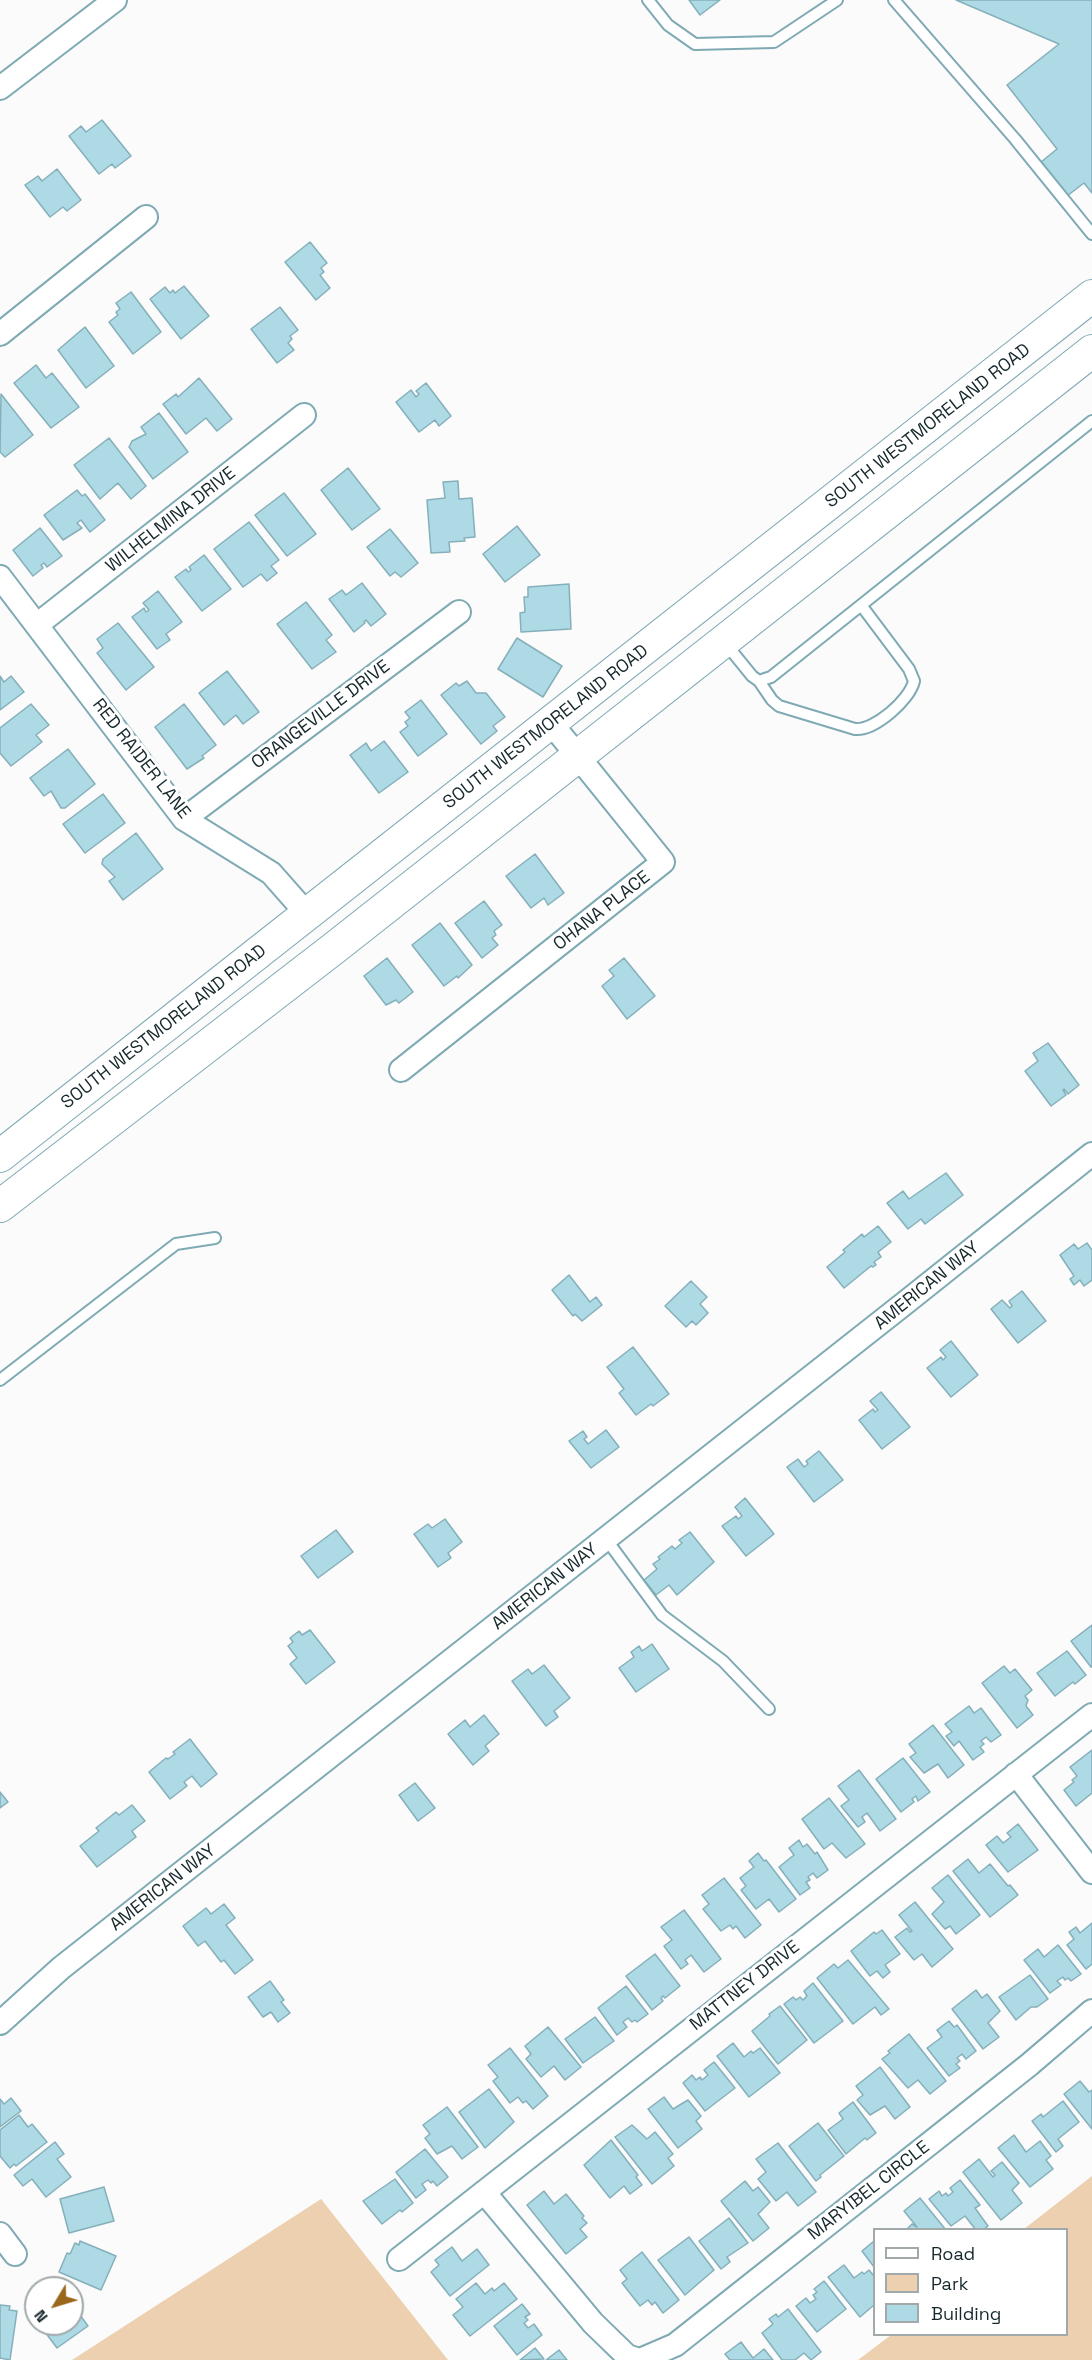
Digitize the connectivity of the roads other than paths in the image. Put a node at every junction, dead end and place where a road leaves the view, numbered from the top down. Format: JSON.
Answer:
{"nodes":[{"id":1,"x":115,"y":0,"type":"edge"},
{"id":2,"x":648,"y":0,"type":"edge"},
{"id":3,"x":837,"y":0,"type":"edge"},
{"id":4,"x":894,"y":0,"type":"edge"},
{"id":5,"x":0,"y":88,"type":"edge"},
{"id":6,"x":146,"y":217,"type":"dead end"},
{"id":7,"x":1092,"y":234,"type":"edge"},
{"id":8,"x":1092,"y":296,"type":"edge"},
{"id":9,"x":0,"y":334,"type":"edge"},
{"id":10,"x":1092,"y":351,"type":"edge"},
{"id":11,"x":304,"y":415,"type":"dead end"},
{"id":12,"x":1092,"y":421,"type":"edge"},
{"id":13,"x":0,"y":577,"type":"edge"},
{"id":14,"x":715,"y":594,"type":"junction"},
{"id":15,"x":861,"y":605,"type":"junction"},
{"id":16,"x":459,"y":612,"type":"dead end"},
{"id":17,"x":38,"y":624,"type":"junction"},
{"id":18,"x":732,"y":634,"type":"junction"},
{"id":19,"x":759,"y":681,"type":"junction"},
{"id":20,"x":551,"y":723,"type":"junction"},
{"id":21,"x":578,"y":756,"type":"junction"},
{"id":22,"x":184,"y":819,"type":"junction"},
{"id":23,"x":308,"y":915,"type":"junction"},
{"id":24,"x":333,"y":949,"type":"junction"},
{"id":25,"x":401,"y":1070,"type":"dead end"},
{"id":26,"x":1092,"y":1154,"type":"edge"},
{"id":27,"x":0,"y":1156,"type":"edge"},
{"id":28,"x":0,"y":1206,"type":"edge"},
{"id":29,"x":214,"y":1238,"type":"dead end"},
{"id":30,"x":0,"y":1365,"type":"edge"},
{"id":31,"x":4,"y":1377,"type":"edge"},
{"id":32,"x":606,"y":1539,"type":"junction"},
{"id":33,"x":770,"y":1709,"type":"dead end"},
{"id":34,"x":1092,"y":1715,"type":"edge"},
{"id":35,"x":1016,"y":1774,"type":"junction"},
{"id":36,"x":1092,"y":1872,"type":"edge"},
{"id":37,"x":1092,"y":2011,"type":"edge"},
{"id":38,"x":0,"y":2023,"type":"edge"},
{"id":39,"x":484,"y":2192,"type":"junction"},
{"id":40,"x":0,"y":2234,"type":"edge"},
{"id":41,"x":15,"y":2254,"type":"dead end"},
{"id":42,"x":399,"y":2259,"type":"dead end"},
{"id":43,"x":639,"y":2360,"type":"edge"}],
"edges":[{"from":1,"to":5,"type":"street"},
{"from":2,"to":3,"type":"lane"},
{"from":4,"to":7,"type":"lane"},
{"from":6,"to":9,"type":"street"},
{"from":8,"to":14,"type":"main road","name":"SOUTH WESTMORELAND ROAD"},
{"from":10,"to":18,"type":"main road"},
{"from":11,"to":17,"type":"street","name":"WILHELMINA DRIVE"},
{"from":12,"to":15,"type":"lane"},
{"from":13,"to":17,"type":"street","name":"RED RAIDER LANE"},
{"from":14,"to":18,"type":"main road"},
{"from":14,"to":20,"type":"main road","name":"SOUTH WESTMORELAND ROAD"},
{"from":15,"to":19,"type":"lane"},
{"from":15,"to":19,"type":"lane"},
{"from":16,"to":22,"type":"street","name":"ORANGEVILLE DRIVE"},
{"from":17,"to":22,"type":"street","name":"RED RAIDER LANE"},
{"from":18,"to":19,"type":"lane"},
{"from":18,"to":21,"type":"main road"},
{"from":20,"to":21,"type":"street","name":"OHANA PLACE"},
{"from":20,"to":23,"type":"main road","name":"SOUTH WESTMORELAND ROAD"},
{"from":21,"to":24,"type":"main road"},
{"from":21,"to":25,"type":"street","name":"OHANA PLACE"},
{"from":22,"to":23,"type":"street","name":"RED RAIDER LANE"},
{"from":23,"to":24,"type":"main road"},
{"from":23,"to":27,"type":"main road","name":"SOUTH WESTMORELAND ROAD"},
{"from":24,"to":28,"type":"main road"},
{"from":26,"to":32,"type":"street","name":"AMERICAN WAY"},
{"from":29,"to":31,"type":"lane"},
{"from":30,"to":31,"type":"lane"},
{"from":32,"to":33,"type":"lane"},
{"from":32,"to":38,"type":"street","name":"AMERICAN WAY"},
{"from":34,"to":35,"type":"street","name":"MATTNEY DRIVE"},
{"from":35,"to":36,"type":"street"},
{"from":35,"to":39,"type":"street","name":"MATTNEY DRIVE"},
{"from":37,"to":43,"type":"street","name":"MARYIBEL CIRCLE"},
{"from":39,"to":42,"type":"street","name":"MATTNEY DRIVE"},
{"from":39,"to":43,"type":"street","name":"MARYIBEL CIRCLE"},
{"from":40,"to":41,"type":"street"}]}
